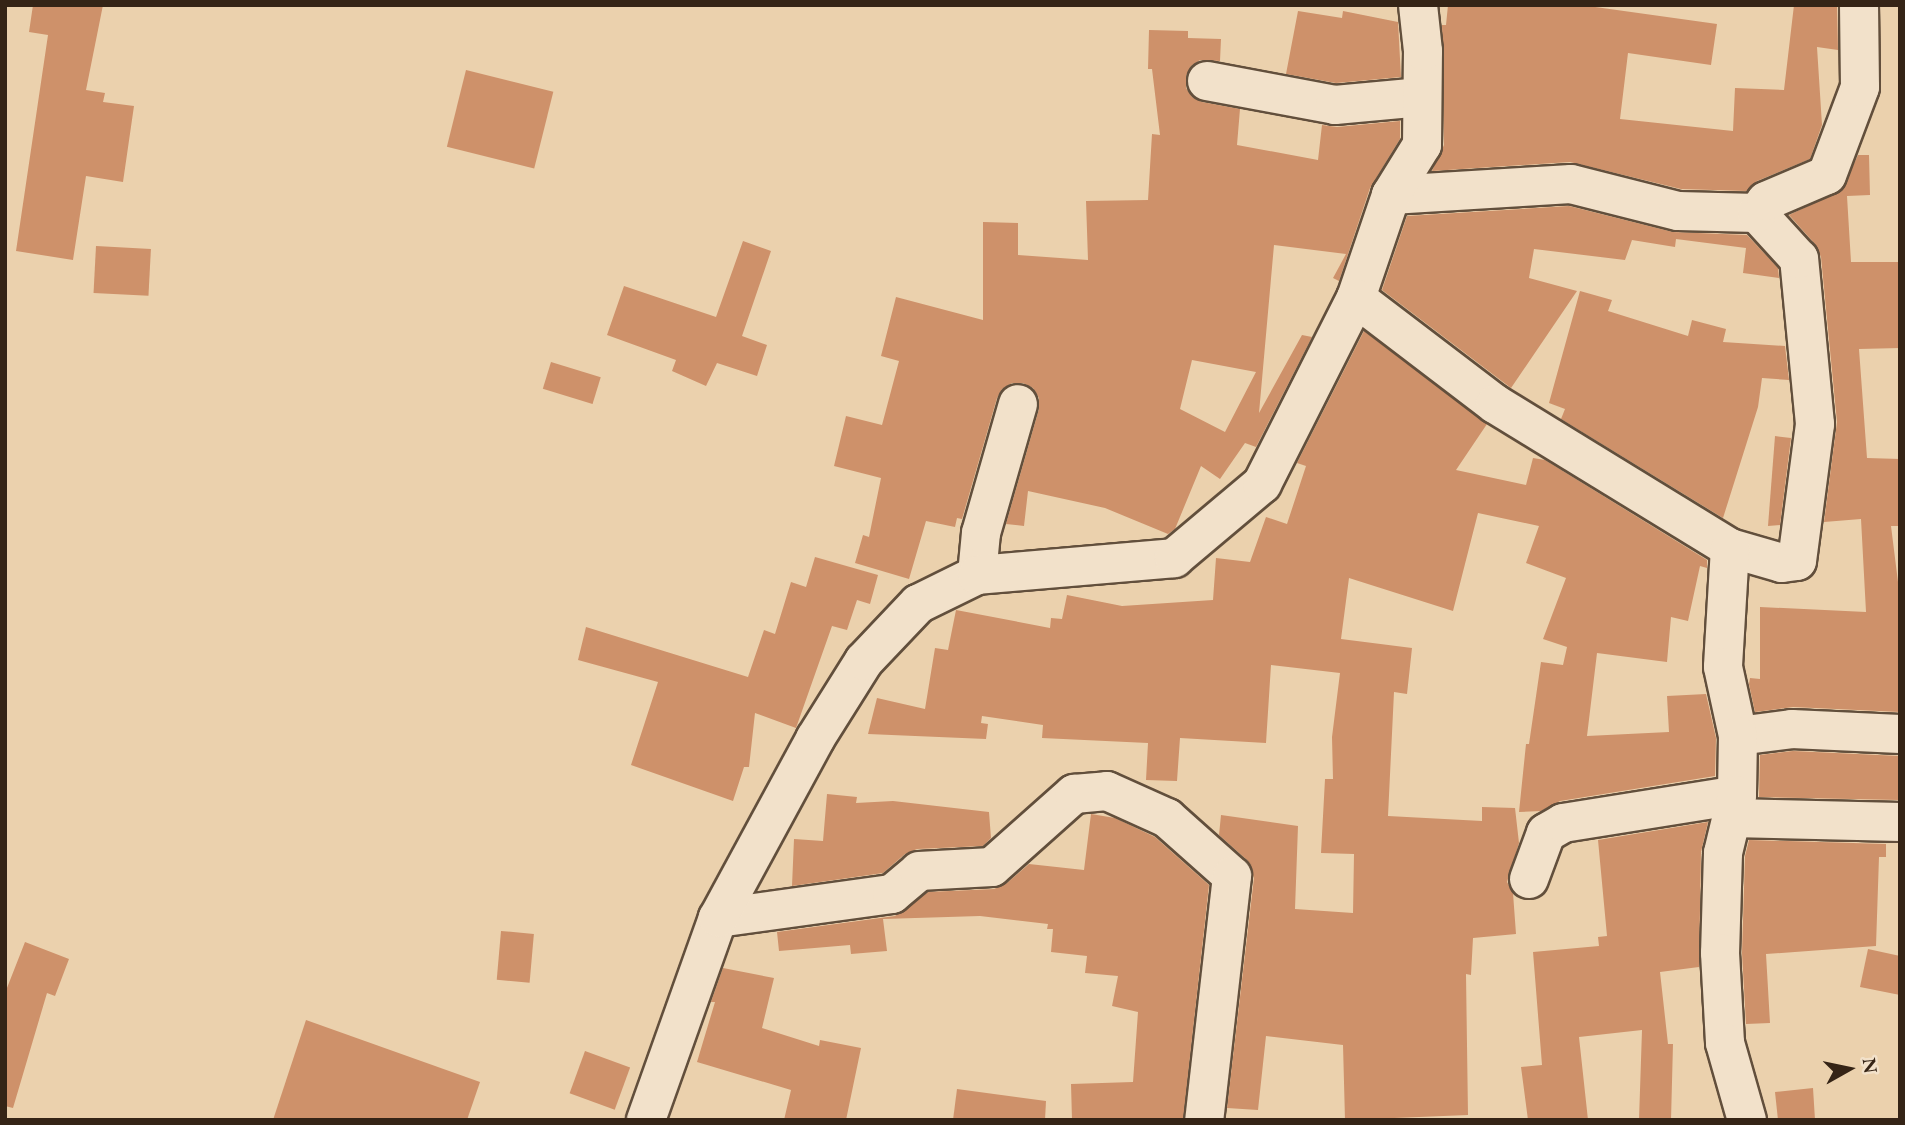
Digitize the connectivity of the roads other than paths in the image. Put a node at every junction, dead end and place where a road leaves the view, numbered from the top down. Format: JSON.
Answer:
{"nodes":[{"id":1,"x":1418,"y":5,"type":"edge"},
{"id":2,"x":1859,"y":5,"type":"edge"},
{"id":3,"x":1207,"y":81,"type":"dead end"},
{"id":4,"x":1422,"y":97,"type":"junction"},
{"id":5,"x":1391,"y":195,"type":"junction"},
{"id":6,"x":1757,"y":213,"type":"junction"},
{"id":7,"x":1356,"y":298,"type":"junction"},
{"id":8,"x":1018,"y":404,"type":"dead end"},
{"id":9,"x":1730,"y":548,"type":"junction"},
{"id":10,"x":977,"y":575,"type":"junction"},
{"id":11,"x":1900,"y":734,"type":"edge"},
{"id":12,"x":1738,"y":736,"type":"junction"},
{"id":13,"x":1735,"y":806,"type":"junction"},
{"id":14,"x":1900,"y":822,"type":"edge"},
{"id":15,"x":1529,"y":879,"type":"dead end"},
{"id":16,"x":718,"y":918,"type":"junction"},
{"id":17,"x":646,"y":1120,"type":"edge"},
{"id":18,"x":1204,"y":1120,"type":"edge"},
{"id":19,"x":1747,"y":1120,"type":"edge"}],
"edges":[{"from":1,"to":4,"type":"street"},
{"from":2,"to":6,"type":"street"},
{"from":3,"to":4,"type":"street"},
{"from":4,"to":5,"type":"street"},
{"from":5,"to":6,"type":"street"},
{"from":5,"to":7,"type":"street"},
{"from":6,"to":9,"type":"street"},
{"from":7,"to":9,"type":"street"},
{"from":7,"to":10,"type":"street"},
{"from":8,"to":10,"type":"street"},
{"from":9,"to":12,"type":"street"},
{"from":10,"to":16,"type":"street"},
{"from":11,"to":12,"type":"street"},
{"from":12,"to":13,"type":"street"},
{"from":13,"to":14,"type":"street"},
{"from":13,"to":15,"type":"street"},
{"from":13,"to":19,"type":"street"},
{"from":16,"to":17,"type":"street"},
{"from":16,"to":18,"type":"street"}]}
